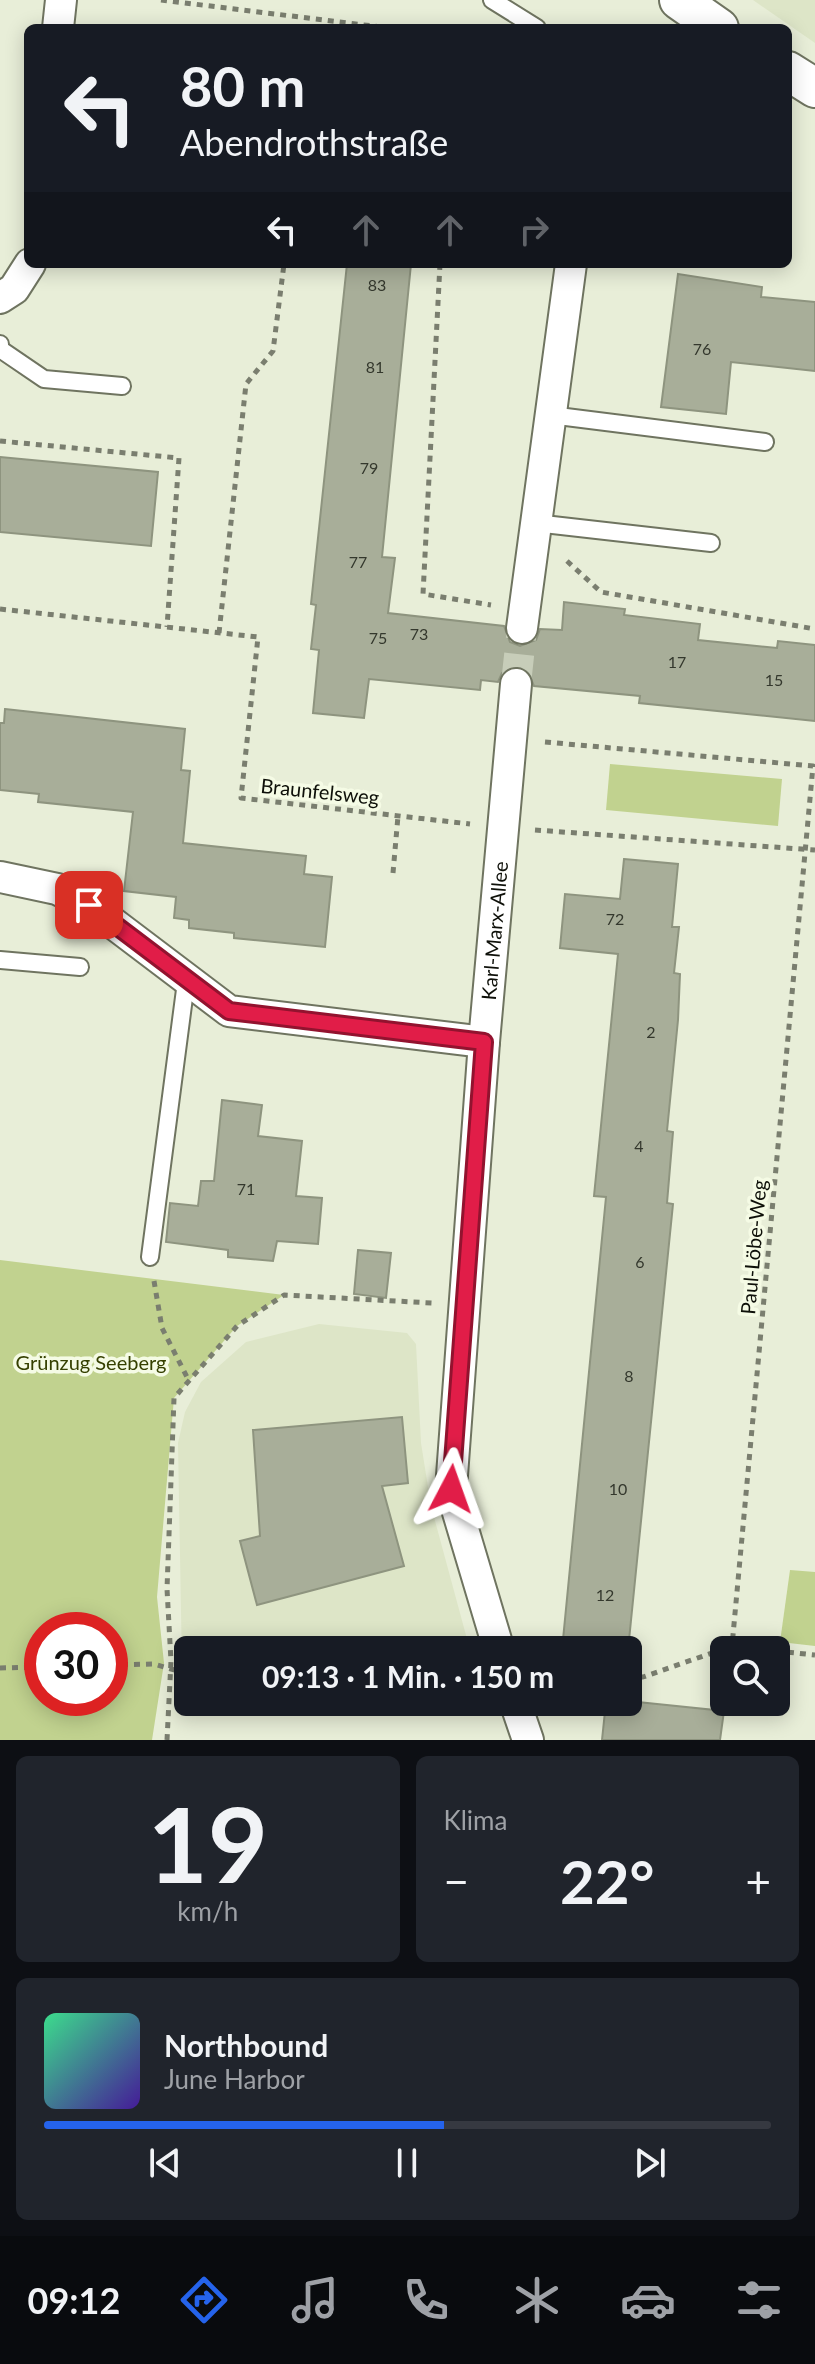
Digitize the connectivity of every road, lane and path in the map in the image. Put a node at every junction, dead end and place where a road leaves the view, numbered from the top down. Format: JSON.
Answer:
{"nodes":[{"id":1,"x":61,"y":0,"type":"edge"},
{"id":2,"x":161,"y":0,"type":"edge"},
{"id":3,"x":492,"y":0,"type":"edge"},
{"id":4,"x":58,"y":24,"type":"edge"},
{"id":5,"x":356,"y":24,"type":"edge"},
{"id":6,"x":531,"y":24,"type":"edge"},
{"id":7,"x":792,"y":74,"type":"edge"},
{"id":8,"x":815,"y":88,"type":"edge"},
{"id":9,"x":27,"y":268,"type":"edge"},
{"id":10,"x":283,"y":268,"type":"edge"},
{"id":11,"x":440,"y":268,"type":"edge"},
{"id":12,"x":570,"y":268,"type":"edge"},
{"id":13,"x":0,"y":298,"type":"edge"},
{"id":14,"x":0,"y":344,"type":"edge"},
{"id":15,"x":122,"y":386,"type":"dead end"},
{"id":16,"x":550,"y":415,"type":"junction"},
{"id":17,"x":0,"y":441,"type":"edge"},
{"id":18,"x":765,"y":442,"type":"dead end"},
{"id":19,"x":535,"y":527,"type":"junction"},
{"id":20,"x":711,"y":543,"type":"dead end"},
{"id":21,"x":0,"y":609,"type":"edge"},
{"id":22,"x":523,"y":619,"type":"joint"},
{"id":23,"x":167,"y":627,"type":"junction"},
{"id":24,"x":815,"y":629,"type":"edge"},
{"id":25,"x":219,"y":633,"type":"junction"},
{"id":26,"x":516,"y":684,"type":"tunnel mouth"},
{"id":27,"x":512,"y":739,"type":"junction"},
{"id":28,"x":398,"y":816,"type":"junction"},
{"id":29,"x":504,"y":828,"type":"junction"},
{"id":30,"x":805,"y":850,"type":"junction"},
{"id":31,"x":815,"y":850,"type":"edge"},
{"id":32,"x":393,"y":873,"type":"dead end"},
{"id":33,"x":0,"y":877,"type":"edge"},
{"id":34,"x":0,"y":960,"type":"edge"},
{"id":35,"x":80,"y":967,"type":"dead end"},
{"id":36,"x":186,"y":982,"type":"junction"},
{"id":37,"x":484,"y":1042,"type":"junction"},
{"id":38,"x":150,"y":1257,"type":"joint"},
{"id":39,"x":465,"y":1305,"type":"junction"},
{"id":40,"x":189,"y":1381,"type":"junction"},
{"id":41,"x":495,"y":1636,"type":"edge"},
{"id":42,"x":733,"y":1636,"type":"edge"},
{"id":43,"x":790,"y":1652,"type":"edge"},
{"id":44,"x":710,"y":1654,"type":"edge"},
{"id":45,"x":815,"y":1655,"type":"edge"},
{"id":46,"x":128,"y":1665,"type":"edge"},
{"id":47,"x":24,"y":1667,"type":"edge"},
{"id":48,"x":0,"y":1668,"type":"edge"},
{"id":49,"x":170,"y":1669,"type":"junction"},
{"id":50,"x":174,"y":1670,"type":"edge"},
{"id":51,"x":642,"y":1677,"type":"edge"},
{"id":52,"x":520,"y":1716,"type":"edge"},
{"id":53,"x":167,"y":1740,"type":"edge"},
{"id":54,"x":528,"y":1740,"type":"edge"}],
"edges":[{"from":1,"to":4,"type":"street"},
{"from":2,"to":5,"type":"path"},
{"from":3,"to":6,"type":"lane"},
{"from":7,"to":8,"type":"street"},
{"from":9,"to":13,"type":"street"},
{"from":10,"to":25,"type":"path"},
{"from":11,"to":22,"type":"path"},
{"from":12,"to":16,"type":"street"},
{"from":14,"to":15,"type":"lane"},
{"from":16,"to":18,"type":"lane"},
{"from":16,"to":19,"type":"street"},
{"from":17,"to":23,"type":"path"},
{"from":19,"to":20,"type":"lane"},
{"from":19,"to":22,"type":"street"},
{"from":19,"to":24,"type":"path"},
{"from":21,"to":23,"type":"path","name":"Braunfelsweg"},
{"from":23,"to":25,"type":"path","name":"Braunfelsweg"},
{"from":25,"to":28,"type":"path","name":"Braunfelsweg"},
{"from":26,"to":27,"type":"street","name":"Karl-Marx-Allee"},
{"from":27,"to":29,"type":"street","name":"Karl-Marx-Allee"},
{"from":27,"to":30,"type":"path","name":"Paul-Löbe-Weg"},
{"from":28,"to":29,"type":"path","name":"Braunfelsweg"},
{"from":28,"to":32,"type":"path"},
{"from":29,"to":30,"type":"path","name":"Braunfelsweg"},
{"from":29,"to":37,"type":"street","name":"Karl-Marx-Allee"},
{"from":30,"to":31,"type":"path","name":"Braunfelsweg"},
{"from":30,"to":42,"type":"path","name":"Paul-Löbe-Weg"},
{"from":33,"to":36,"type":"street"},
{"from":34,"to":35,"type":"lane"},
{"from":36,"to":37,"type":"street"},
{"from":36,"to":38,"type":"lane"},
{"from":37,"to":39,"type":"street","name":"Karl-Marx-Allee"},
{"from":38,"to":40,"type":"path"},
{"from":39,"to":40,"type":"path"},
{"from":39,"to":41,"type":"street","name":"Karl-Marx-Allee"},
{"from":40,"to":49,"type":"path"},
{"from":43,"to":45,"type":"path"},
{"from":44,"to":51,"type":"path"},
{"from":46,"to":49,"type":"path"},
{"from":47,"to":48,"type":"path"},
{"from":49,"to":50,"type":"path"},
{"from":49,"to":53,"type":"path"},
{"from":52,"to":54,"type":"street"}]}
